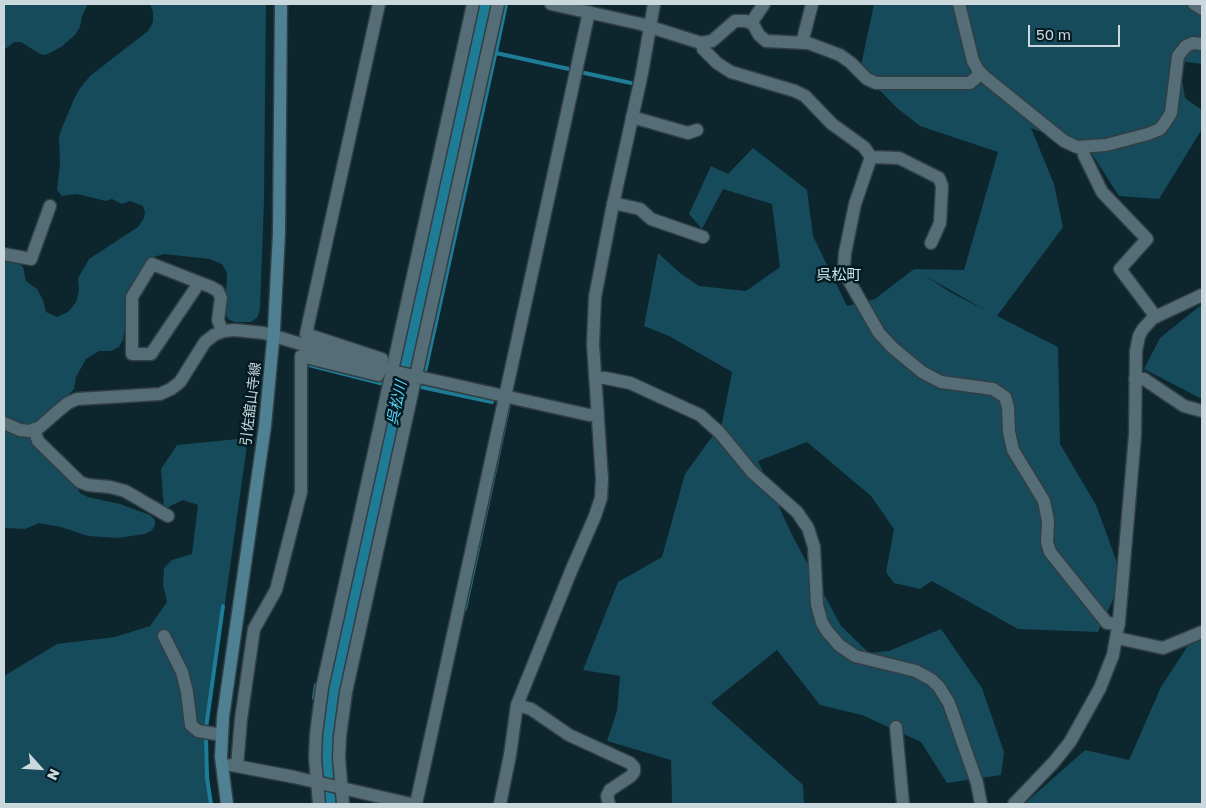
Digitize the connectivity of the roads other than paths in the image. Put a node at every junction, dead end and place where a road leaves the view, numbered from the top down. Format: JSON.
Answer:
{"nodes":[{"id":1,"x":281,"y":4,"type":"edge"},
{"id":2,"x":379,"y":4,"type":"edge"},
{"id":3,"x":473,"y":4,"type":"edge"},
{"id":4,"x":498,"y":4,"type":"edge"},
{"id":5,"x":550,"y":4,"type":"edge"},
{"id":6,"x":654,"y":4,"type":"edge"},
{"id":7,"x":764,"y":4,"type":"edge"},
{"id":8,"x":812,"y":4,"type":"edge"},
{"id":9,"x":959,"y":4,"type":"edge"},
{"id":10,"x":1194,"y":4,"type":"edge"},
{"id":11,"x":564,"y":5,"type":"edge"},
{"id":12,"x":1202,"y":9,"type":"edge"},
{"id":13,"x":589,"y":12,"type":"junction"},
{"id":14,"x":751,"y":23,"type":"junction"},
{"id":15,"x":651,"y":27,"type":"junction"},
{"id":16,"x":703,"y":43,"type":"junction"},
{"id":17,"x":802,"y":43,"type":"junction"},
{"id":18,"x":1202,"y":44,"type":"edge"},
{"id":19,"x":981,"y":73,"type":"junction"},
{"id":20,"x":632,"y":117,"type":"junction"},
{"id":21,"x":697,"y":130,"type":"dead end"},
{"id":22,"x":1083,"y":147,"type":"junction"},
{"id":23,"x":871,"y":157,"type":"junction"},
{"id":24,"x":613,"y":203,"type":"junction"},
{"id":25,"x":50,"y":206,"type":"dead end"},
{"id":26,"x":703,"y":237,"type":"dead end"},
{"id":27,"x":931,"y":243,"type":"dead end"},
{"id":28,"x":4,"y":254,"type":"edge"},
{"id":29,"x":198,"y":282,"type":"junction"},
{"id":30,"x":1202,"y":295,"type":"edge"},
{"id":31,"x":1156,"y":316,"type":"junction"},
{"id":32,"x":222,"y":332,"type":"junction"},
{"id":33,"x":274,"y":336,"type":"junction"},
{"id":34,"x":389,"y":370,"type":"junction"},
{"id":35,"x":414,"y":376,"type":"junction"},
{"id":36,"x":596,"y":378,"type":"junction"},
{"id":37,"x":1135,"y":379,"type":"junction"},
{"id":38,"x":505,"y":396,"type":"junction"},
{"id":39,"x":1202,"y":411,"type":"edge"},
{"id":40,"x":598,"y":414,"type":"junction"},
{"id":41,"x":4,"y":423,"type":"edge"},
{"id":42,"x":34,"y":429,"type":"junction"},
{"id":43,"x":168,"y":516,"type":"dead end"},
{"id":44,"x":1119,"y":624,"type":"junction"},
{"id":45,"x":1202,"y":632,"type":"edge"},
{"id":46,"x":164,"y":636,"type":"dead end"},
{"id":47,"x":1117,"y":638,"type":"junction"},
{"id":48,"x":517,"y":705,"type":"junction"},
{"id":49,"x":896,"y":727,"type":"dead end"},
{"id":50,"x":222,"y":735,"type":"junction"},
{"id":51,"x":222,"y":765,"type":"junction"},
{"id":52,"x":237,"y":766,"type":"junction"},
{"id":53,"x":318,"y":783,"type":"junction"},
{"id":54,"x":339,"y":787,"type":"junction"},
{"id":55,"x":227,"y":804,"type":"edge"},
{"id":56,"x":319,"y":804,"type":"edge"},
{"id":57,"x":343,"y":804,"type":"edge"},
{"id":58,"x":411,"y":804,"type":"edge"},
{"id":59,"x":416,"y":804,"type":"edge"},
{"id":60,"x":500,"y":804,"type":"edge"},
{"id":61,"x":609,"y":804,"type":"edge"},
{"id":62,"x":903,"y":804,"type":"edge"},
{"id":63,"x":981,"y":804,"type":"edge"},
{"id":64,"x":1014,"y":804,"type":"edge"}],
"edges":[{"from":1,"to":33,"type":"main road","name":"引佐舘山寺線"},
{"from":2,"to":34,"type":"street"},
{"from":3,"to":34,"type":"street"},
{"from":4,"to":35,"type":"street"},
{"from":5,"to":11,"type":"street"},
{"from":6,"to":15,"type":"street"},
{"from":7,"to":14,"type":"street"},
{"from":8,"to":17,"type":"street"},
{"from":9,"to":19,"type":"street"},
{"from":10,"to":12,"type":"street"},
{"from":11,"to":13,"type":"street"},
{"from":13,"to":15,"type":"street"},
{"from":13,"to":38,"type":"street"},
{"from":14,"to":16,"type":"street"},
{"from":14,"to":17,"type":"street"},
{"from":15,"to":16,"type":"street"},
{"from":15,"to":20,"type":"street"},
{"from":16,"to":23,"type":"street"},
{"from":17,"to":19,"type":"street"},
{"from":18,"to":22,"type":"street"},
{"from":19,"to":22,"type":"street"},
{"from":20,"to":21,"type":"street"},
{"from":20,"to":24,"type":"street"},
{"from":22,"to":31,"type":"street"},
{"from":23,"to":27,"type":"street"},
{"from":23,"to":44,"type":"street"},
{"from":24,"to":26,"type":"street"},
{"from":24,"to":36,"type":"street"},
{"from":25,"to":28,"type":"street"},
{"from":29,"to":29,"type":"street"},
{"from":29,"to":32,"type":"street"},
{"from":30,"to":31,"type":"street"},
{"from":31,"to":37,"type":"street"},
{"from":32,"to":33,"type":"street"},
{"from":32,"to":42,"type":"street"},
{"from":33,"to":34,"type":"street"},
{"from":33,"to":50,"type":"main road","name":"引佐舘山寺線"},
{"from":34,"to":35,"type":"street"},
{"from":34,"to":52,"type":"street"},
{"from":34,"to":53,"type":"street"},
{"from":35,"to":38,"type":"street"},
{"from":35,"to":54,"type":"street"},
{"from":36,"to":40,"type":"street"},
{"from":36,"to":63,"type":"street"},
{"from":37,"to":39,"type":"street"},
{"from":37,"to":44,"type":"street"},
{"from":38,"to":40,"type":"street"},
{"from":38,"to":59,"type":"street"},
{"from":40,"to":48,"type":"street"},
{"from":41,"to":42,"type":"street"},
{"from":42,"to":43,"type":"street"},
{"from":44,"to":47,"type":"street"},
{"from":45,"to":47,"type":"street"},
{"from":46,"to":50,"type":"street"},
{"from":47,"to":64,"type":"street"},
{"from":48,"to":60,"type":"street"},
{"from":48,"to":61,"type":"street"},
{"from":49,"to":62,"type":"street"},
{"from":50,"to":51,"type":"main road","name":"引佐舘山寺線"},
{"from":51,"to":52,"type":"street"},
{"from":51,"to":55,"type":"main road","name":"引佐舘山寺線"},
{"from":52,"to":53,"type":"street"},
{"from":53,"to":54,"type":"street"},
{"from":53,"to":56,"type":"street"},
{"from":54,"to":57,"type":"street"},
{"from":54,"to":58,"type":"street"}]}
